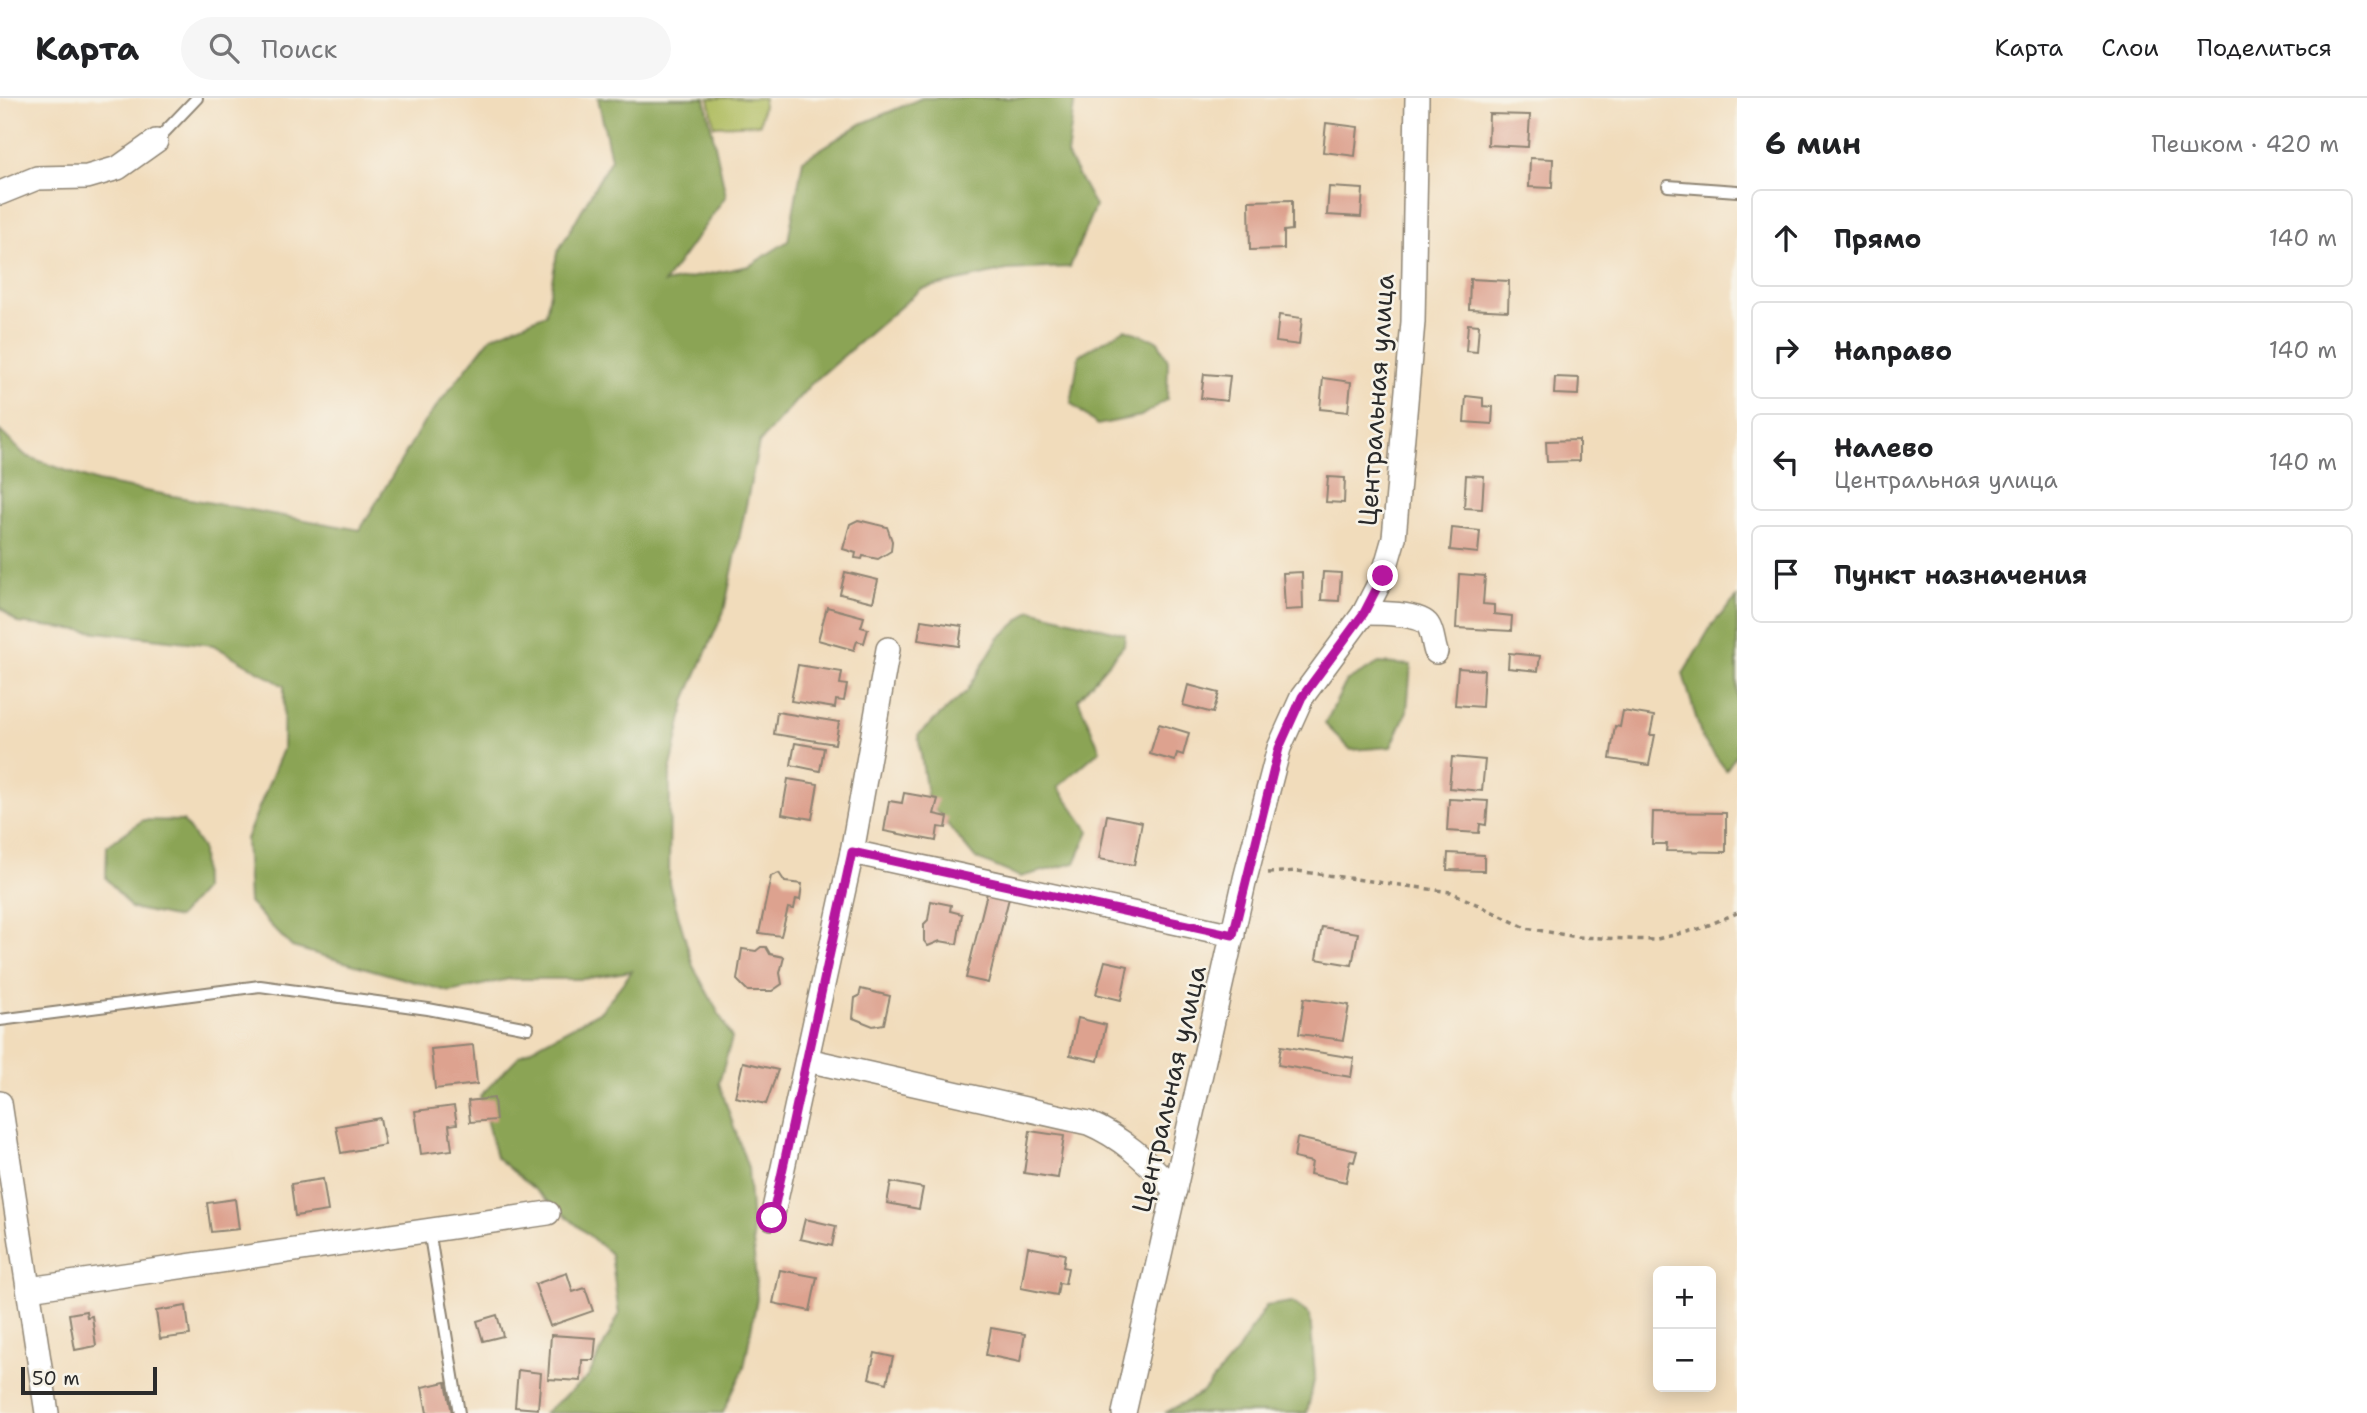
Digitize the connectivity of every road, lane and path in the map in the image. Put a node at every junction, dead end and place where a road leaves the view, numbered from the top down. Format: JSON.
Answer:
{"nodes":[{"id":1,"x":197,"y":98,"type":"edge"},
{"id":2,"x":1417,"y":98,"type":"edge"},
{"id":3,"x":156,"y":141,"type":"joint"},
{"id":4,"x":1668,"y":186,"type":"dead end"},
{"id":5,"x":1737,"y":191,"type":"edge"},
{"id":6,"x":0,"y":193,"type":"edge"},
{"id":7,"x":1364,"y":613,"type":"junction"},
{"id":8,"x":888,"y":649,"type":"dead end"},
{"id":9,"x":1436,"y":652,"type":"dead end"},
{"id":10,"x":852,"y":852,"type":"junction"},
{"id":11,"x":1245,"y":879,"type":"junction"},
{"id":12,"x":1737,"y":913,"type":"edge"},
{"id":13,"x":1233,"y":935,"type":"junction"},
{"id":14,"x":0,"y":1020,"type":"edge"},
{"id":15,"x":528,"y":1027,"type":"dead end"},
{"id":16,"x":807,"y":1060,"type":"junction"},
{"id":17,"x":0,"y":1103,"type":"edge"},
{"id":18,"x":1175,"y":1190,"type":"junction"},
{"id":19,"x":548,"y":1213,"type":"dead end"},
{"id":20,"x":772,"y":1218,"type":"dead end"},
{"id":21,"x":429,"y":1230,"type":"junction"},
{"id":22,"x":29,"y":1289,"type":"junction"},
{"id":23,"x":47,"y":1413,"type":"edge"},
{"id":24,"x":459,"y":1413,"type":"edge"},
{"id":25,"x":1124,"y":1413,"type":"edge"}],
"edges":[{"from":1,"to":3,"type":"lane"},
{"from":2,"to":7,"type":"street","name":"Центральная улица"},
{"from":3,"to":6,"type":"street"},
{"from":4,"to":5,"type":"lane"},
{"from":7,"to":9,"type":"street"},
{"from":7,"to":11,"type":"street","name":"Центральная улица"},
{"from":8,"to":10,"type":"street"},
{"from":10,"to":13,"type":"street"},
{"from":10,"to":16,"type":"street"},
{"from":11,"to":12,"type":"path"},
{"from":11,"to":13,"type":"street","name":"Центральная улица"},
{"from":13,"to":18,"type":"street","name":"Центральная улица"},
{"from":14,"to":15,"type":"lane"},
{"from":16,"to":18,"type":"street"},
{"from":16,"to":20,"type":"street"},
{"from":17,"to":22,"type":"street"},
{"from":18,"to":25,"type":"street","name":"Центральная улица"},
{"from":19,"to":21,"type":"street"},
{"from":21,"to":22,"type":"street"},
{"from":21,"to":24,"type":"lane"},
{"from":22,"to":23,"type":"street"}]}
